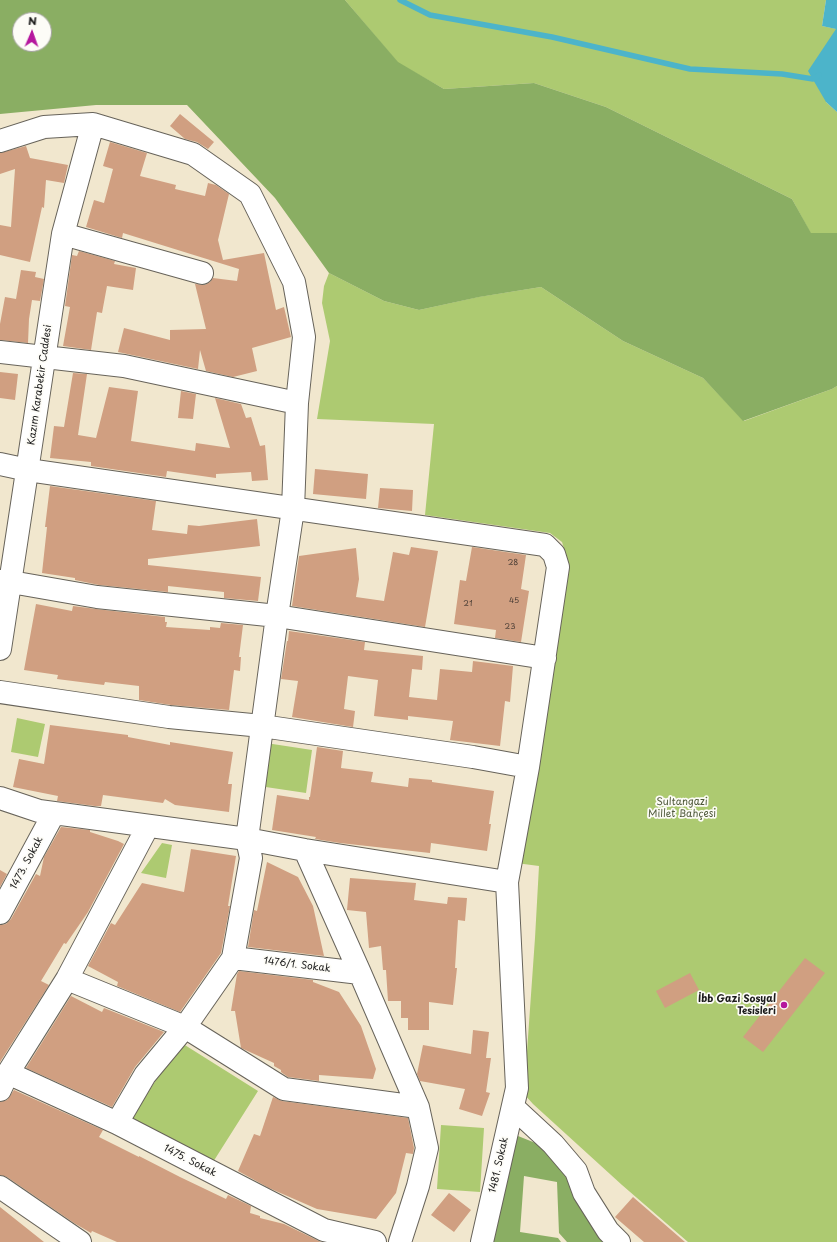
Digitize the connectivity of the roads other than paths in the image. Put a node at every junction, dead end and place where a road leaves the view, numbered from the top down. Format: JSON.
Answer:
{"nodes":[{"id":1,"x":93,"y":124,"type":"junction"},
{"id":2,"x":0,"y":141,"type":"edge"},
{"id":3,"x":63,"y":234,"type":"junction"},
{"id":4,"x":202,"y":273,"type":"dead end"},
{"id":5,"x":0,"y":352,"type":"edge"},
{"id":6,"x":43,"y":357,"type":"junction"},
{"id":7,"x":297,"y":403,"type":"junction"},
{"id":8,"x":0,"y":464,"type":"edge"},
{"id":9,"x":28,"y":470,"type":"junction"},
{"id":10,"x":293,"y":508,"type":"junction"},
{"id":11,"x":5,"y":581,"type":"edge"},
{"id":12,"x":277,"y":616,"type":"junction"},
{"id":13,"x":0,"y":649,"type":"edge"},
{"id":14,"x":545,"y":658,"type":"junction"},
{"id":15,"x":0,"y":692,"type":"edge"},
{"id":16,"x":262,"y":726,"type":"junction"},
{"id":17,"x":528,"y":767,"type":"junction"},
{"id":18,"x":0,"y":798,"type":"edge"},
{"id":19,"x":54,"y":813,"type":"junction"},
{"id":20,"x":148,"y":826,"type":"junction"},
{"id":21,"x":247,"y":839,"type":"junction"},
{"id":22,"x":305,"y":850,"type":"junction"},
{"id":23,"x":507,"y":882,"type":"junction"},
{"id":24,"x":0,"y":913,"type":"edge"},
{"id":25,"x":234,"y":958,"type":"junction"},
{"id":26,"x":360,"y":973,"type":"junction"},
{"id":27,"x":67,"y":979,"type":"junction"},
{"id":28,"x":185,"y":1027,"type":"junction"},
{"id":29,"x":4,"y":1082,"type":"edge"},
{"id":30,"x":515,"y":1098,"type":"junction"},
{"id":31,"x":418,"y":1107,"type":"junction"},
{"id":32,"x":117,"y":1123,"type":"junction"},
{"id":33,"x":0,"y":1188,"type":"edge"},
{"id":34,"x":80,"y":1242,"type":"edge"},
{"id":35,"x":375,"y":1242,"type":"edge"},
{"id":36,"x":400,"y":1242,"type":"edge"},
{"id":37,"x":482,"y":1242,"type":"edge"},
{"id":38,"x":619,"y":1242,"type":"edge"}],
"edges":[{"from":1,"to":2,"type":"street"},
{"from":1,"to":3,"type":"street","name":"Kazım Karabekir Caddesi"},
{"from":1,"to":7,"type":"street"},
{"from":3,"to":4,"type":"street"},
{"from":3,"to":6,"type":"street","name":"Kazım Karabekir Caddesi"},
{"from":5,"to":6,"type":"street"},
{"from":6,"to":7,"type":"street"},
{"from":6,"to":9,"type":"street","name":"Kazım Karabekir Caddesi"},
{"from":7,"to":10,"type":"street"},
{"from":8,"to":9,"type":"street","name":"1481. Sokak"},
{"from":9,"to":10,"type":"street","name":"1481. Sokak"},
{"from":9,"to":11,"type":"street","name":"Kazım Karabekir Caddesi"},
{"from":10,"to":12,"type":"street"},
{"from":10,"to":14,"type":"street","name":"1481. Sokak"},
{"from":11,"to":12,"type":"street"},
{"from":11,"to":13,"type":"street","name":"Kazım Karabekir Caddesi"},
{"from":12,"to":14,"type":"street"},
{"from":12,"to":16,"type":"street"},
{"from":14,"to":17,"type":"street","name":"1481. Sokak"},
{"from":15,"to":16,"type":"street"},
{"from":16,"to":17,"type":"street"},
{"from":16,"to":21,"type":"street"},
{"from":17,"to":23,"type":"street","name":"1481. Sokak"},
{"from":18,"to":19,"type":"street"},
{"from":19,"to":20,"type":"street"},
{"from":19,"to":24,"type":"street","name":"1473. Sokak"},
{"from":20,"to":21,"type":"street"},
{"from":20,"to":27,"type":"street"},
{"from":21,"to":22,"type":"street"},
{"from":21,"to":25,"type":"street"},
{"from":22,"to":23,"type":"street"},
{"from":22,"to":26,"type":"street"},
{"from":23,"to":30,"type":"street","name":"1481. Sokak"},
{"from":25,"to":26,"type":"street","name":"1476/1. Sokak"},
{"from":25,"to":28,"type":"street"},
{"from":26,"to":31,"type":"street"},
{"from":27,"to":28,"type":"street"},
{"from":27,"to":29,"type":"street"},
{"from":28,"to":31,"type":"street"},
{"from":28,"to":32,"type":"street"},
{"from":29,"to":32,"type":"street","name":"1475. Sokak"},
{"from":30,"to":37,"type":"street","name":"1481. Sokak"},
{"from":30,"to":38,"type":"street"},
{"from":31,"to":36,"type":"street"},
{"from":32,"to":35,"type":"street","name":"1475. Sokak"},
{"from":33,"to":34,"type":"street"}]}
